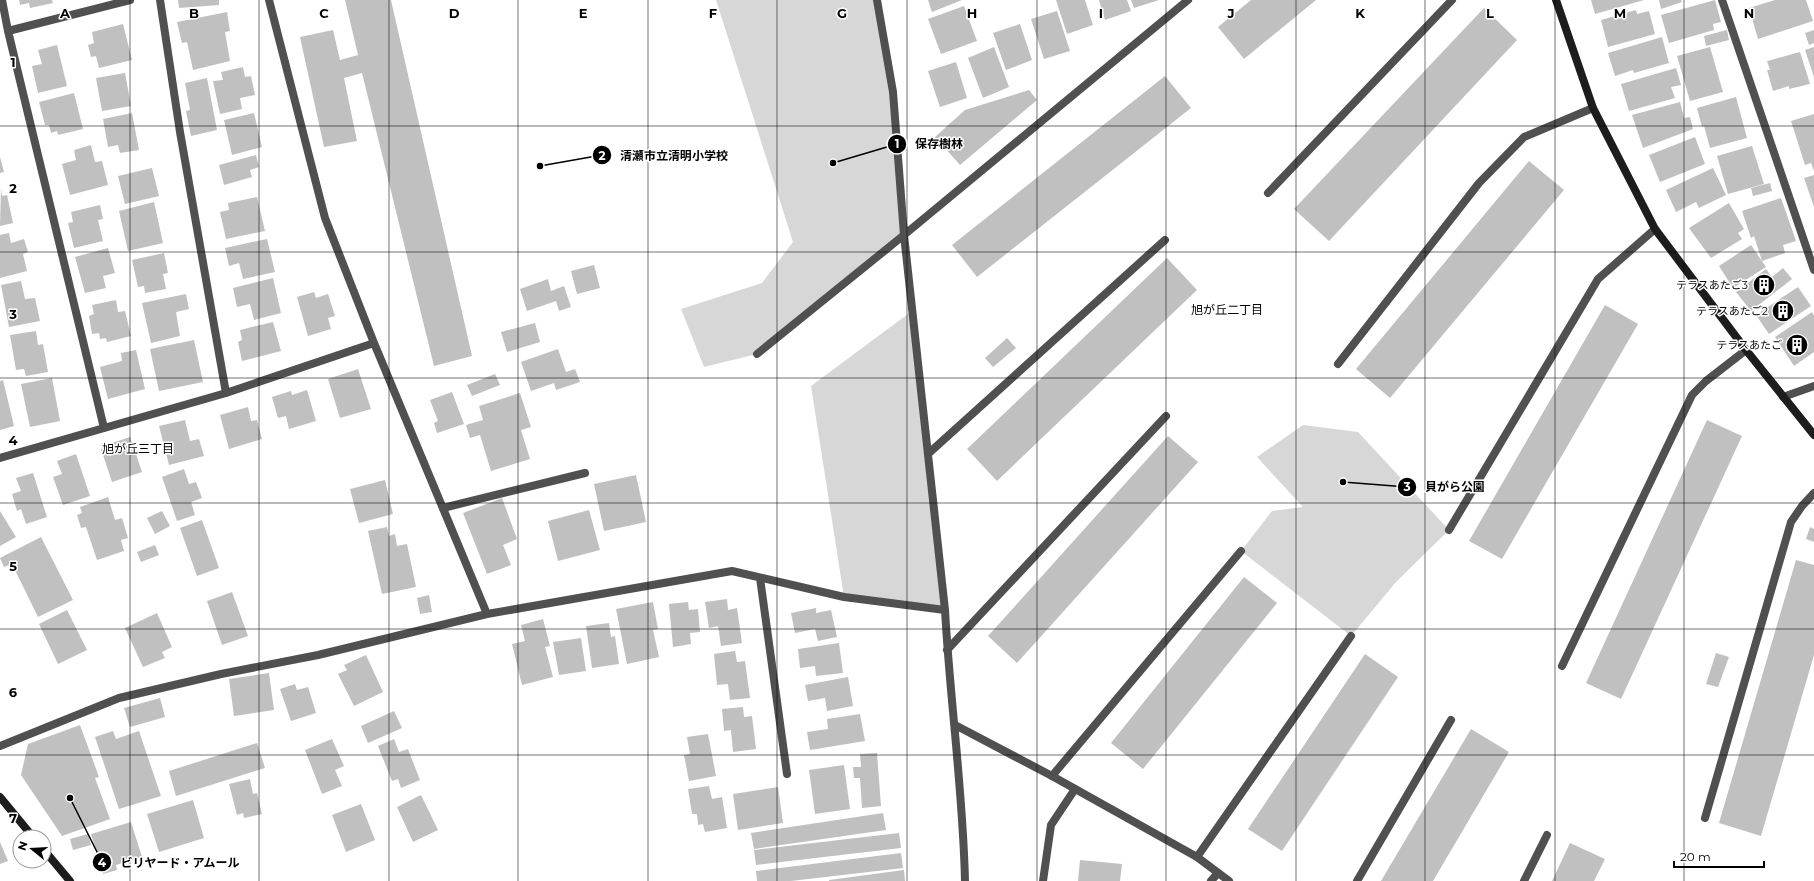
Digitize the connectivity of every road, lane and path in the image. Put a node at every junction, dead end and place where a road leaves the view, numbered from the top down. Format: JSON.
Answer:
{"nodes":[{"id":1,"x":2,"y":0,"type":"edge"},
{"id":2,"x":130,"y":0,"type":"edge"},
{"id":3,"x":160,"y":0,"type":"edge"},
{"id":4,"x":269,"y":0,"type":"edge"},
{"id":5,"x":877,"y":0,"type":"edge"},
{"id":6,"x":1188,"y":0,"type":"edge"},
{"id":7,"x":1452,"y":0,"type":"edge"},
{"id":8,"x":1556,"y":0,"type":"edge"},
{"id":9,"x":1722,"y":0,"type":"edge"},
{"id":10,"x":8,"y":31,"type":"junction"},
{"id":11,"x":1593,"y":108,"type":"junction"},
{"id":12,"x":1268,"y":193,"type":"dead end"},
{"id":13,"x":1655,"y":229,"type":"junction"},
{"id":14,"x":904,"y":236,"type":"junction"},
{"id":15,"x":1165,"y":240,"type":"dead end"},
{"id":16,"x":1814,"y":270,"type":"edge"},
{"id":17,"x":374,"y":343,"type":"junction"},
{"id":18,"x":1746,"y":350,"type":"junction"},
{"id":19,"x":757,"y":354,"type":"dead end"},
{"id":20,"x":1338,"y":364,"type":"dead end"},
{"id":21,"x":1814,"y":386,"type":"edge"},
{"id":22,"x":226,"y":393,"type":"junction"},
{"id":23,"x":1783,"y":397,"type":"junction"},
{"id":24,"x":1166,"y":416,"type":"dead end"},
{"id":25,"x":104,"y":428,"type":"junction"},
{"id":26,"x":1814,"y":435,"type":"edge"},
{"id":27,"x":929,"y":453,"type":"junction"},
{"id":28,"x":0,"y":458,"type":"edge"},
{"id":29,"x":585,"y":473,"type":"dead end"},
{"id":30,"x":1814,"y":494,"type":"edge"},
{"id":31,"x":442,"y":508,"type":"junction"},
{"id":32,"x":1449,"y":530,"type":"dead end"},
{"id":33,"x":1241,"y":551,"type":"dead end"},
{"id":34,"x":760,"y":578,"type":"junction"},
{"id":35,"x":945,"y":610,"type":"junction"},
{"id":36,"x":487,"y":614,"type":"junction"},
{"id":37,"x":1351,"y":636,"type":"dead end"},
{"id":38,"x":947,"y":650,"type":"junction"},
{"id":39,"x":1562,"y":666,"type":"dead end"},
{"id":40,"x":1451,"y":720,"type":"dead end"},
{"id":41,"x":955,"y":725,"type":"junction"},
{"id":42,"x":0,"y":746,"type":"edge"},
{"id":43,"x":787,"y":774,"type":"dead end"},
{"id":44,"x":1052,"y":776,"type":"junction"},
{"id":45,"x":1075,"y":789,"type":"junction"},
{"id":46,"x":0,"y":798,"type":"edge"},
{"id":47,"x":1705,"y":818,"type":"dead end"},
{"id":48,"x":27,"y":829,"type":"edge"},
{"id":49,"x":1547,"y":835,"type":"dead end"},
{"id":50,"x":1197,"y":857,"type":"junction"},
{"id":51,"x":52,"y":860,"type":"edge"},
{"id":52,"x":1218,"y":873,"type":"junction"},
{"id":53,"x":70,"y":881,"type":"edge"},
{"id":54,"x":966,"y":881,"type":"edge"},
{"id":55,"x":1043,"y":881,"type":"edge"},
{"id":56,"x":1211,"y":881,"type":"edge"},
{"id":57,"x":1229,"y":881,"type":"edge"},
{"id":58,"x":1357,"y":881,"type":"edge"},
{"id":59,"x":1524,"y":881,"type":"edge"}],
"edges":[{"from":1,"to":10,"type":"street"},
{"from":2,"to":10,"type":"street"},
{"from":3,"to":22,"type":"street"},
{"from":4,"to":17,"type":"street"},
{"from":5,"to":14,"type":"street"},
{"from":6,"to":14,"type":"street"},
{"from":7,"to":12,"type":"street"},
{"from":8,"to":11,"type":"street"},
{"from":9,"to":16,"type":"street"},
{"from":10,"to":25,"type":"street"},
{"from":11,"to":13,"type":"street"},
{"from":11,"to":20,"type":"street"},
{"from":13,"to":18,"type":"street"},
{"from":13,"to":32,"type":"street"},
{"from":14,"to":19,"type":"street"},
{"from":14,"to":27,"type":"street"},
{"from":15,"to":27,"type":"street"},
{"from":17,"to":22,"type":"street"},
{"from":17,"to":31,"type":"street"},
{"from":18,"to":23,"type":"street"},
{"from":18,"to":39,"type":"street"},
{"from":21,"to":23,"type":"street"},
{"from":22,"to":25,"type":"street"},
{"from":23,"to":26,"type":"street"},
{"from":24,"to":38,"type":"street"},
{"from":25,"to":28,"type":"street"},
{"from":27,"to":35,"type":"street"},
{"from":29,"to":31,"type":"street"},
{"from":30,"to":47,"type":"street"},
{"from":31,"to":36,"type":"street"},
{"from":33,"to":44,"type":"street"},
{"from":34,"to":35,"type":"street"},
{"from":34,"to":36,"type":"street"},
{"from":34,"to":43,"type":"street"},
{"from":35,"to":38,"type":"street"},
{"from":36,"to":42,"type":"street"},
{"from":37,"to":50,"type":"street"},
{"from":38,"to":41,"type":"street"},
{"from":40,"to":58,"type":"street"},
{"from":41,"to":44,"type":"street"},
{"from":41,"to":54,"type":"street"},
{"from":44,"to":45,"type":"street"},
{"from":45,"to":50,"type":"street"},
{"from":45,"to":55,"type":"street"},
{"from":46,"to":48,"type":"street"},
{"from":49,"to":59,"type":"street"},
{"from":50,"to":52,"type":"street"},
{"from":51,"to":53,"type":"street"},
{"from":52,"to":56,"type":"street"},
{"from":52,"to":57,"type":"street"}]}
